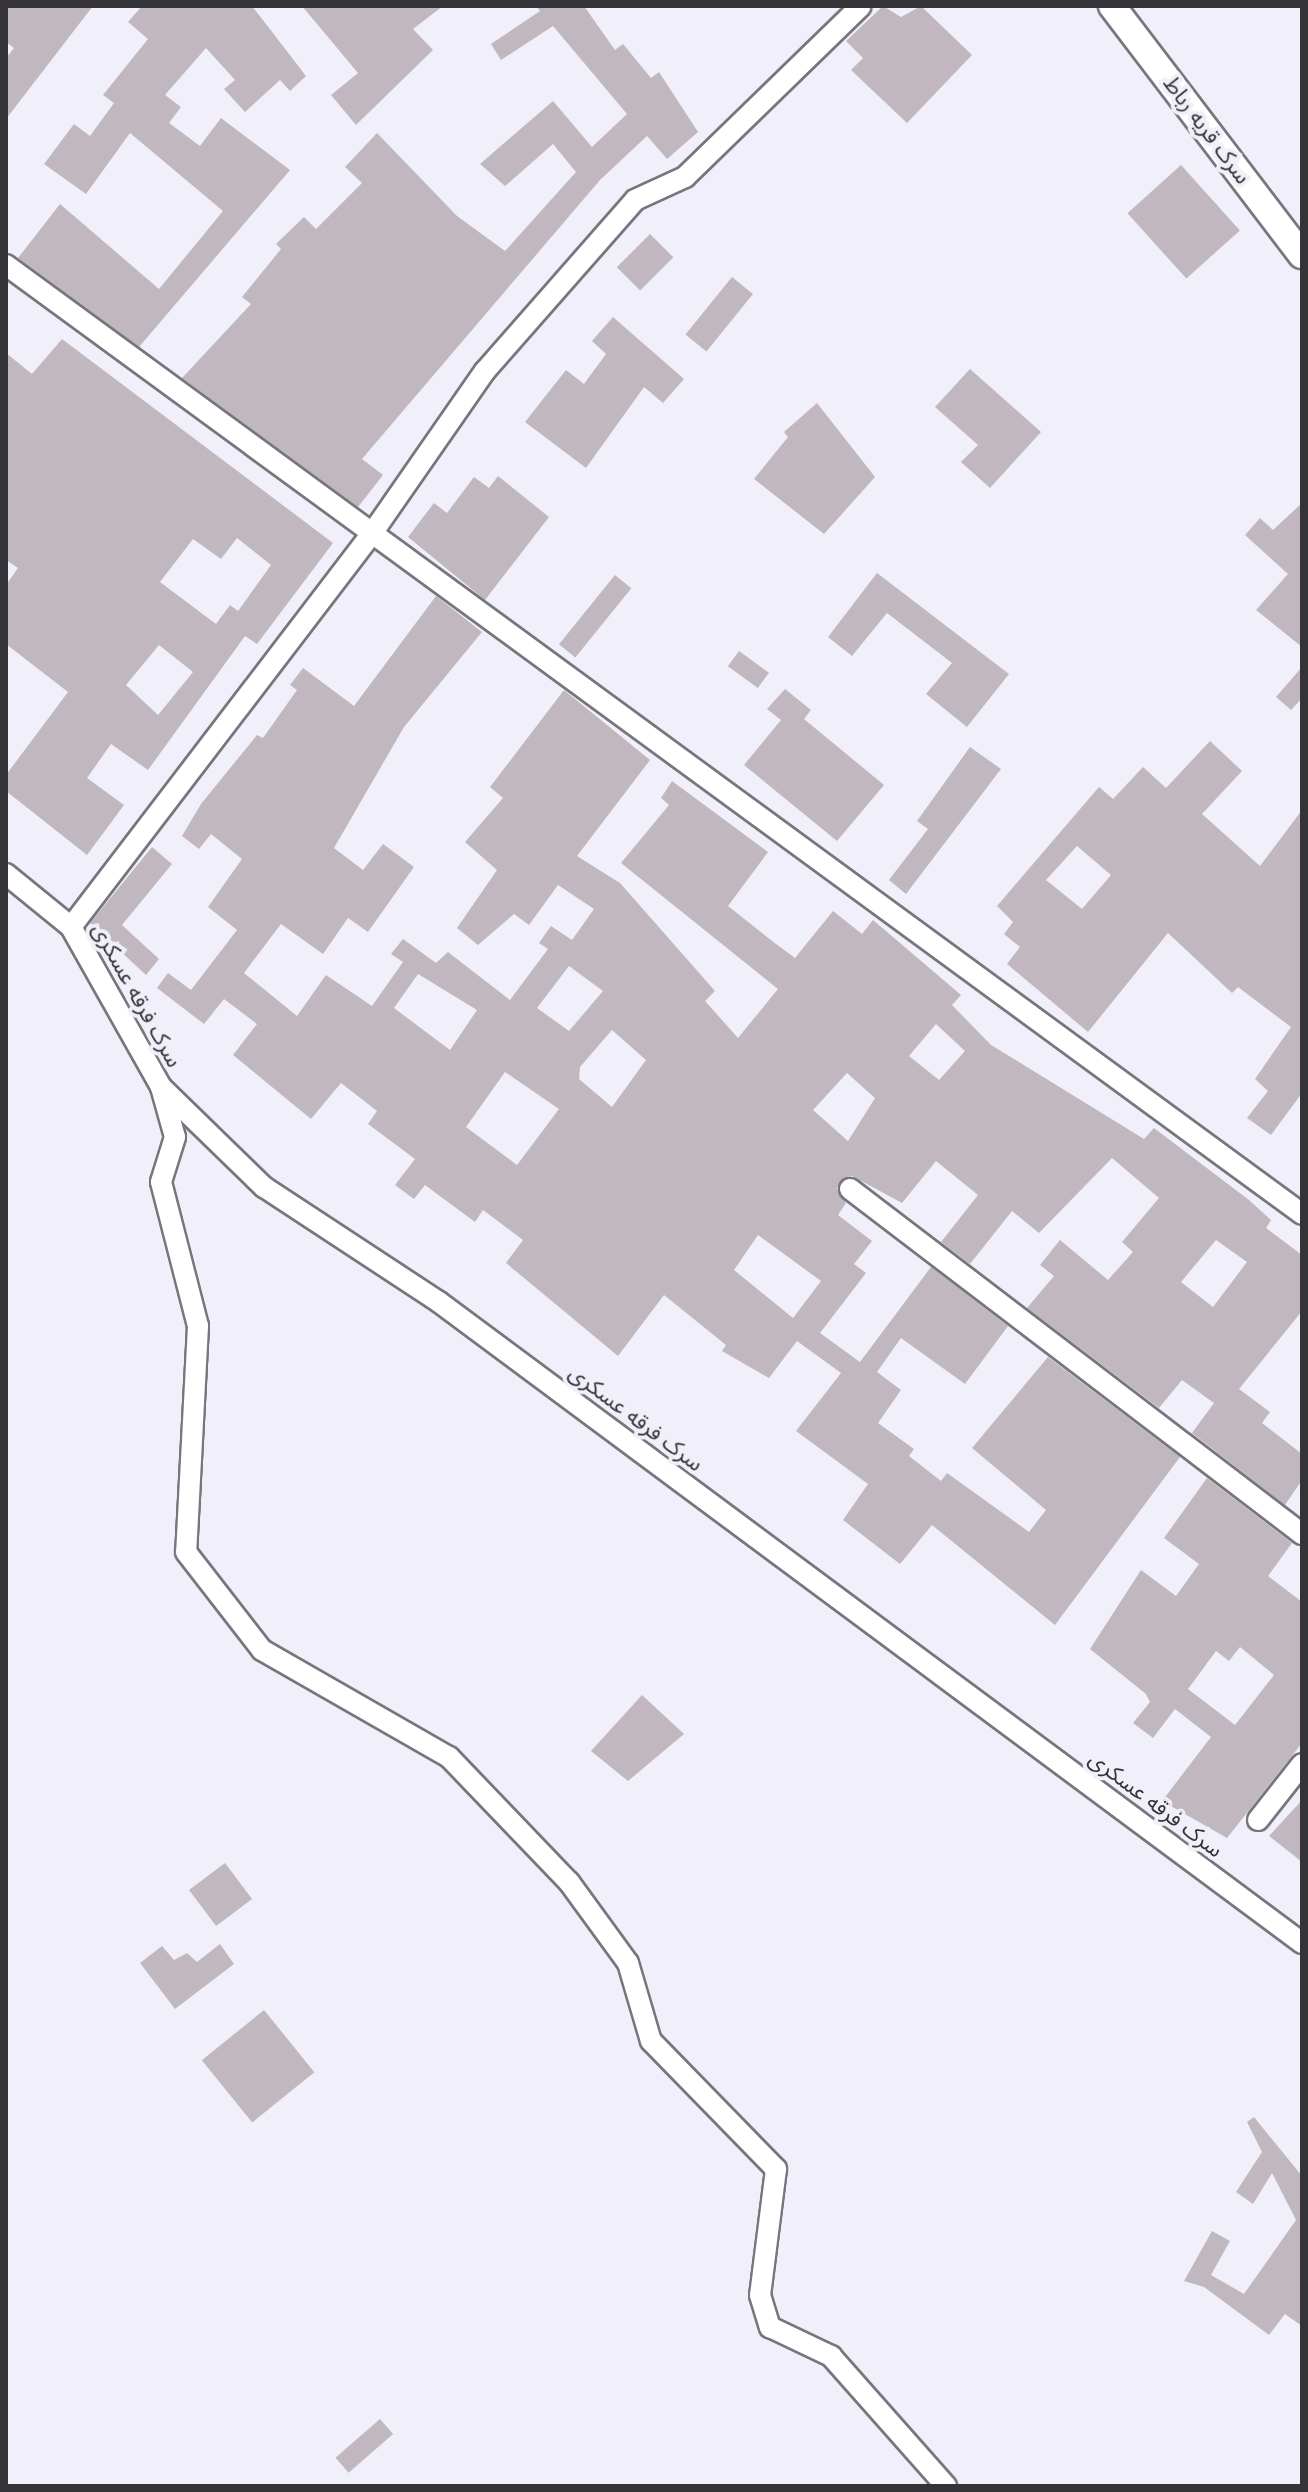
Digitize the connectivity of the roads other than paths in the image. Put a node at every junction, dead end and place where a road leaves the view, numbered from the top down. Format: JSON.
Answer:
{"nodes":[{"id":1,"x":861,"y":6,"type":"edge"},
{"id":2,"x":1112,"y":6,"type":"edge"},
{"id":3,"x":1302,"y":255,"type":"edge"},
{"id":4,"x":6,"y":265,"type":"edge"},
{"id":5,"x":373,"y":532,"type":"junction"},
{"id":6,"x":6,"y":874,"type":"edge"},
{"id":7,"x":71,"y":927,"type":"junction"},
{"id":8,"x":161,"y":1087,"type":"junction"},
{"id":9,"x":850,"y":1189,"type":"dead end"},
{"id":10,"x":1302,"y":1214,"type":"edge"},
{"id":11,"x":1302,"y":1534,"type":"edge"},
{"id":12,"x":1302,"y":1764,"type":"edge"},
{"id":13,"x":1258,"y":1820,"type":"dead end"},
{"id":14,"x":1302,"y":1943,"type":"edge"},
{"id":15,"x":946,"y":2486,"type":"edge"}],
"edges":[{"from":1,"to":5,"type":"street"},
{"from":2,"to":3,"type":"street","name":"سرک قریه رباط"},
{"from":4,"to":5,"type":"street"},
{"from":5,"to":7,"type":"street"},
{"from":5,"to":10,"type":"street"},
{"from":6,"to":7,"type":"street","name":"سرک فرقه عسکری"},
{"from":7,"to":8,"type":"street","name":"سرک فرقه عسکری"},
{"from":8,"to":14,"type":"street","name":"سرک فرقه عسکری"},
{"from":8,"to":15,"type":"street"},
{"from":9,"to":11,"type":"street"},
{"from":12,"to":13,"type":"street"}]}
